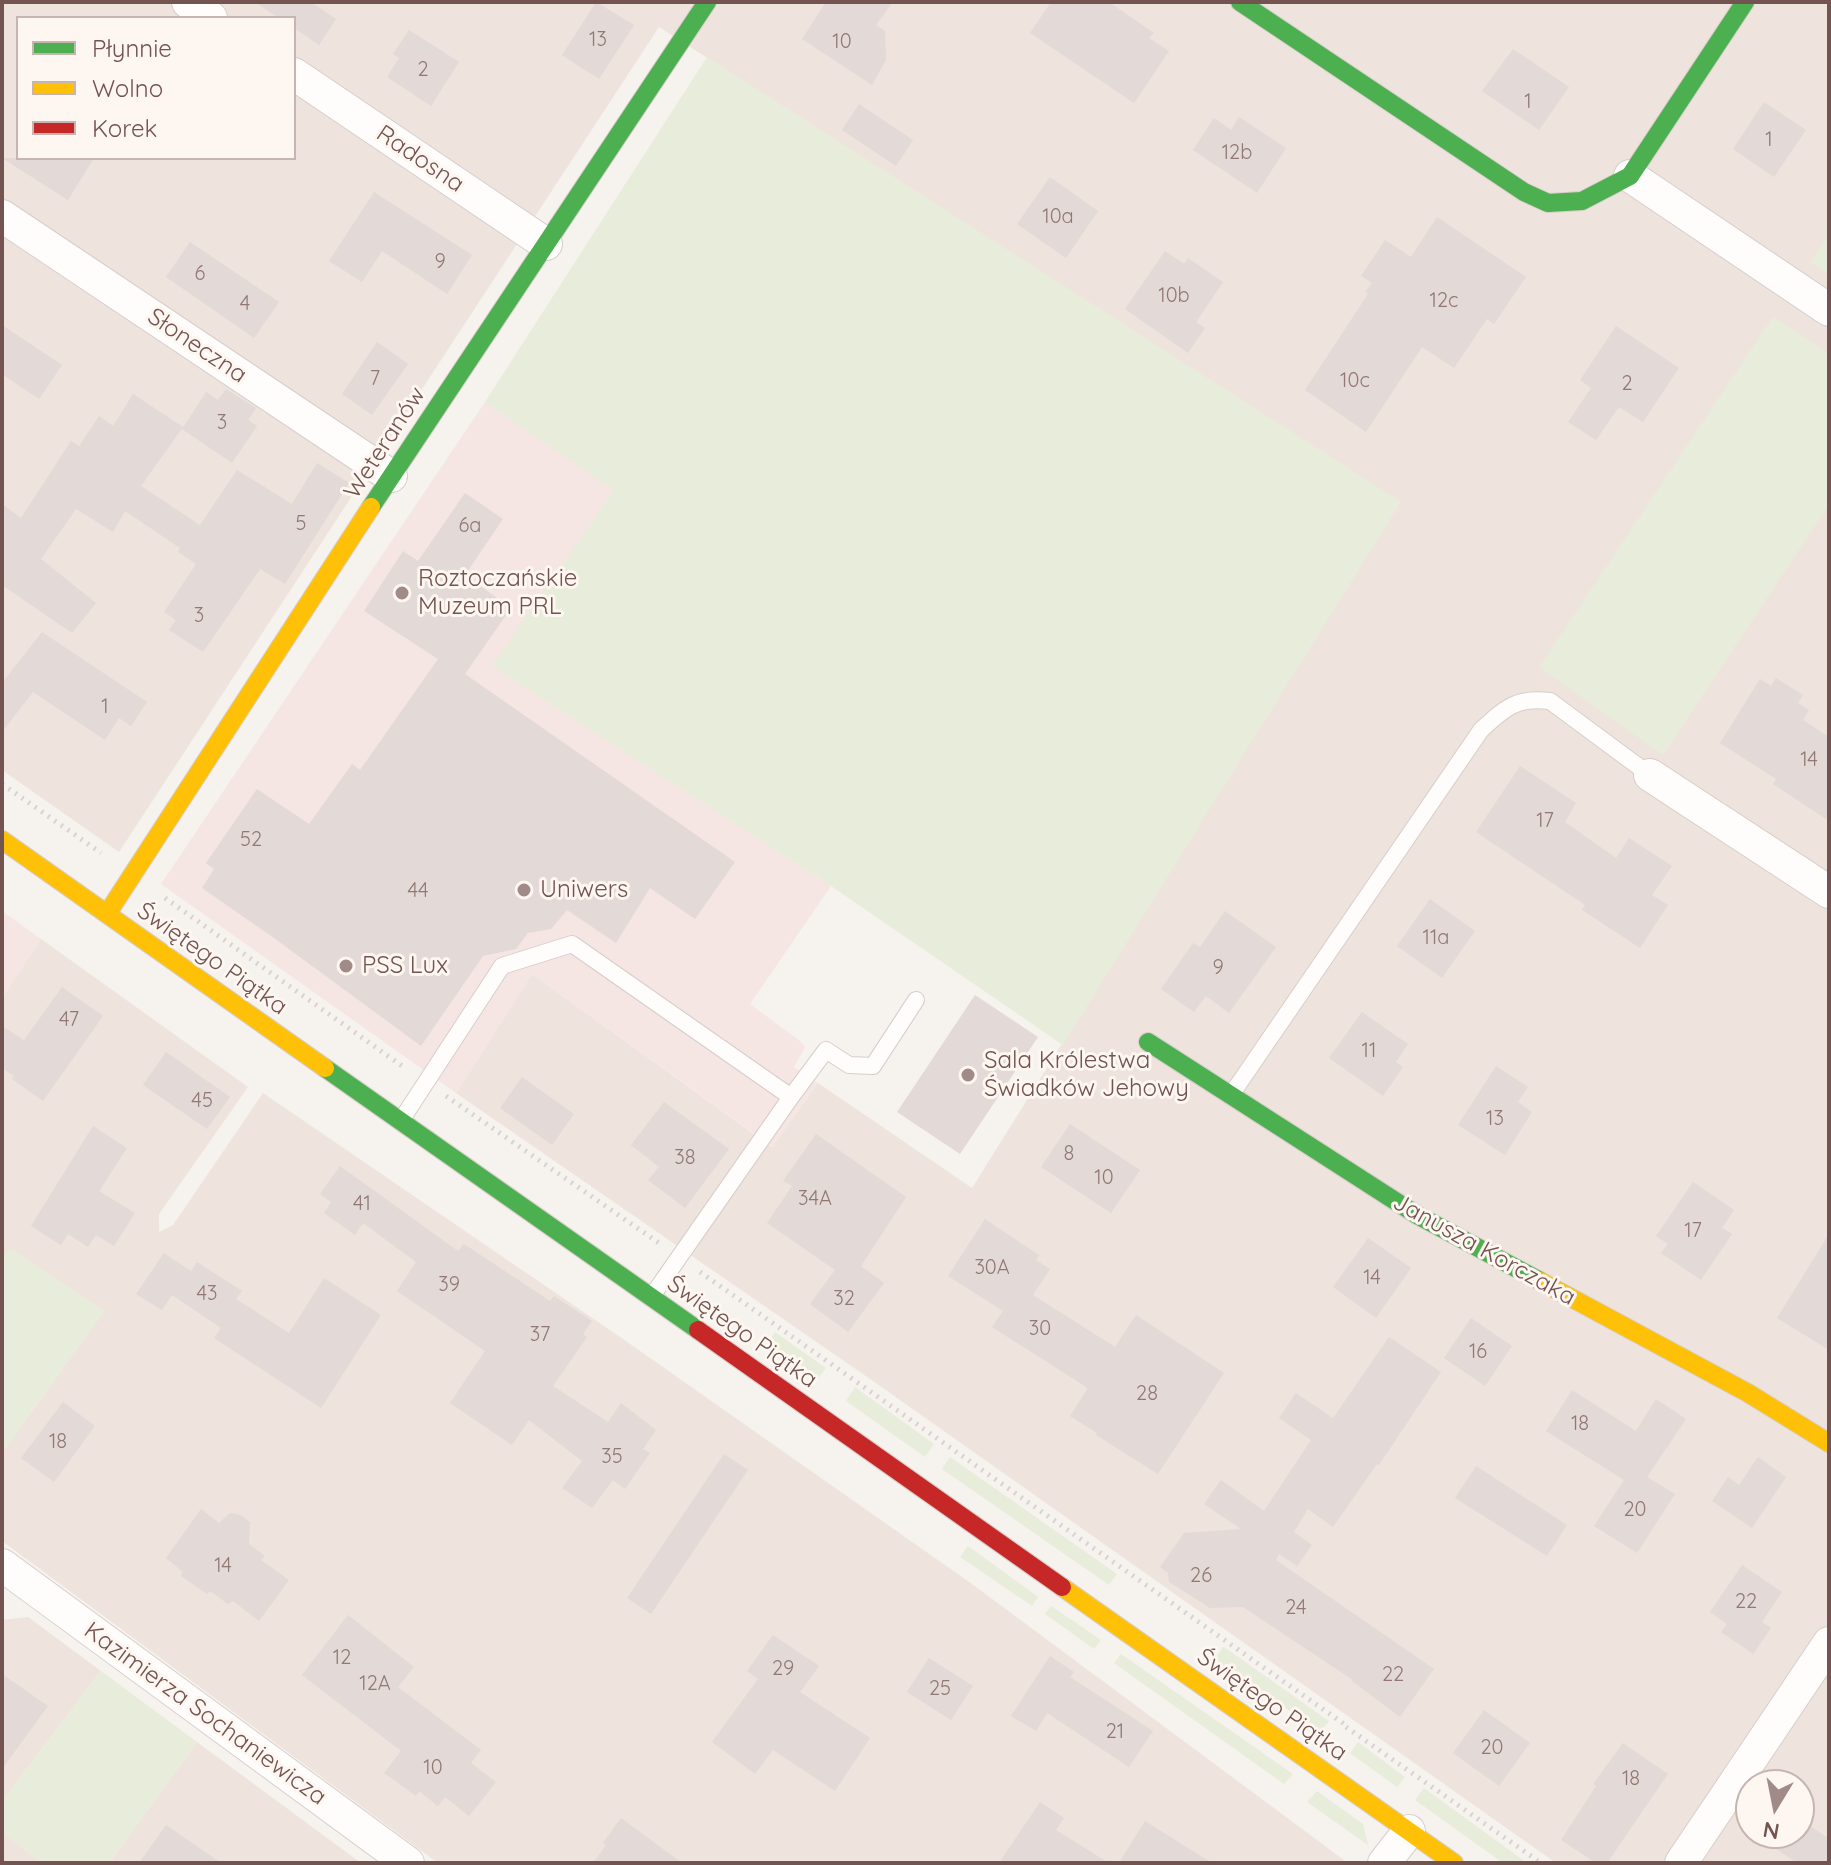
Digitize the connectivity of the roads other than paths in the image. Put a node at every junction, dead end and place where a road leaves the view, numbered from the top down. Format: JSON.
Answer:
{"nodes":[{"id":1,"x":188,"y":2,"type":"edge"},
{"id":2,"x":707,"y":2,"type":"edge"},
{"id":3,"x":1745,"y":2,"type":"edge"},
{"id":4,"x":1249,"y":4,"type":"edge"},
{"id":5,"x":208,"y":16,"type":"edge"},
{"id":6,"x":296,"y":75,"type":"edge"},
{"id":7,"x":1630,"y":176,"type":"junction"},
{"id":8,"x":2,"y":216,"type":"edge"},
{"id":9,"x":546,"y":244,"type":"junction"},
{"id":10,"x":1829,"y":310,"type":"edge"},
{"id":11,"x":391,"y":476,"type":"junction"},
{"id":12,"x":1650,"y":775,"type":"joint"},
{"id":13,"x":2,"y":840,"type":"edge"},
{"id":14,"x":1829,"y":892,"type":"edge"},
{"id":15,"x":107,"y":914,"type":"junction"},
{"id":16,"x":916,"y":1000,"type":"dead end"},
{"id":17,"x":1148,"y":1042,"type":"dead end"},
{"id":18,"x":791,"y":1097,"type":"junction"},
{"id":19,"x":1231,"y":1097,"type":"junction"},
{"id":20,"x":400,"y":1123,"type":"junction"},
{"id":21,"x":651,"y":1297,"type":"junction"},
{"id":22,"x":1829,"y":1443,"type":"edge"},
{"id":23,"x":2,"y":1565,"type":"edge"},
{"id":24,"x":1829,"y":1643,"type":"edge"},
{"id":25,"x":1409,"y":1831,"type":"junction"},
{"id":26,"x":408,"y":1863,"type":"edge"},
{"id":27,"x":1384,"y":1863,"type":"edge"},
{"id":28,"x":1454,"y":1863,"type":"edge"},
{"id":29,"x":1681,"y":1863,"type":"edge"}],
"edges":[{"from":1,"to":5,"type":"street"},
{"from":2,"to":9,"type":"street","name":"Weteranów"},
{"from":3,"to":7,"type":"street"},
{"from":4,"to":7,"type":"street"},
{"from":6,"to":9,"type":"street","name":"Radosna"},
{"from":7,"to":10,"type":"street"},
{"from":8,"to":11,"type":"street","name":"Słoneczna"},
{"from":9,"to":11,"type":"street","name":"Weteranów"},
{"from":11,"to":15,"type":"street","name":"Weteranów"},
{"from":12,"to":14,"type":"street"},
{"from":12,"to":19,"type":"lane"},
{"from":13,"to":15,"type":"street","name":"Świętego Piątka"},
{"from":15,"to":20,"type":"street","name":"Świętego Piątka"},
{"from":16,"to":18,"type":"lane"},
{"from":17,"to":19,"type":"street","name":"Janusza Korczaka"},
{"from":18,"to":20,"type":"lane"},
{"from":18,"to":21,"type":"lane"},
{"from":19,"to":22,"type":"street","name":"Janusza Korczaka"},
{"from":20,"to":21,"type":"street","name":"Świętego Piątka"},
{"from":21,"to":25,"type":"street","name":"Świętego Piątka"},
{"from":23,"to":26,"type":"street","name":"Kazimierza Sochaniewicza"},
{"from":24,"to":29,"type":"street"},
{"from":25,"to":27,"type":"street"},
{"from":25,"to":28,"type":"street","name":"Świętego Piątka"}]}
